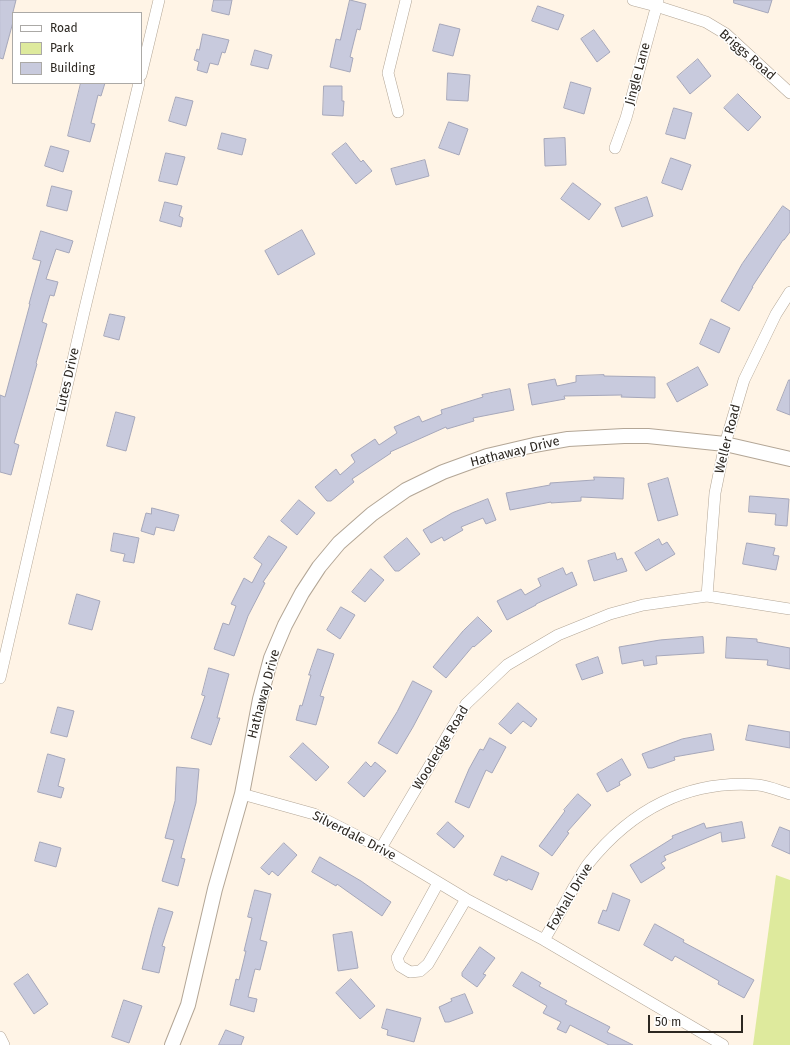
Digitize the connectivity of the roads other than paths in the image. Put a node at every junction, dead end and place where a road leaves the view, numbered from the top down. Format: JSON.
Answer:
{"nodes":[{"id":1,"x":159,"y":0,"type":"edge"},
{"id":2,"x":406,"y":0,"type":"edge"},
{"id":3,"x":633,"y":0,"type":"edge"},
{"id":4,"x":657,"y":3,"type":"edge"},
{"id":5,"x":142,"y":71,"type":"edge"},
{"id":6,"x":139,"y":84,"type":"edge"},
{"id":7,"x":790,"y":93,"type":"edge"},
{"id":8,"x":398,"y":112,"type":"dead end"},
{"id":9,"x":615,"y":148,"type":"dead end"},
{"id":10,"x":790,"y":292,"type":"edge"},
{"id":11,"x":725,"y":444,"type":"junction"},
{"id":12,"x":790,"y":459,"type":"edge"},
{"id":13,"x":707,"y":596,"type":"junction"},
{"id":14,"x":790,"y":609,"type":"edge"},
{"id":15,"x":0,"y":678,"type":"edge"},
{"id":16,"x":242,"y":794,"type":"junction"},
{"id":17,"x":790,"y":794,"type":"edge"},
{"id":18,"x":381,"y":848,"type":"junction"},
{"id":19,"x":438,"y":883,"type":"junction"},
{"id":20,"x":466,"y":899,"type":"junction"},
{"id":21,"x":544,"y":940,"type":"junction"},
{"id":22,"x":0,"y":1037,"type":"edge"},
{"id":23,"x":4,"y":1045,"type":"edge"},
{"id":24,"x":172,"y":1045,"type":"edge"},
{"id":25,"x":723,"y":1045,"type":"edge"}],
"edges":[{"from":1,"to":5,"type":"street"},
{"from":2,"to":8,"type":"street"},
{"from":3,"to":4,"type":"street","name":"Briggs Road"},
{"from":4,"to":7,"type":"street","name":"Briggs Road"},
{"from":4,"to":9,"type":"street","name":"Jingle Lane"},
{"from":6,"to":15,"type":"street","name":"Lutes Drive"},
{"from":10,"to":11,"type":"street","name":"Weller Road"},
{"from":11,"to":12,"type":"street","name":"Hathaway Drive"},
{"from":11,"to":13,"type":"street","name":"Weller Road"},
{"from":11,"to":16,"type":"street","name":"Hathaway Drive"},
{"from":13,"to":14,"type":"street","name":"Woodedge Road"},
{"from":13,"to":18,"type":"street","name":"Woodedge Road"},
{"from":16,"to":18,"type":"street","name":"Silverdale Drive"},
{"from":16,"to":24,"type":"street","name":"Hathaway Drive"},
{"from":17,"to":21,"type":"street","name":"Foxhall Drive"},
{"from":18,"to":19,"type":"street","name":"Silverdale Drive"},
{"from":19,"to":20,"type":"street","name":"Silverdale Drive"},
{"from":19,"to":20,"type":"street"},
{"from":20,"to":21,"type":"street","name":"Silverdale Drive"},
{"from":21,"to":25,"type":"street","name":"Silverdale Drive"},
{"from":22,"to":23,"type":"street"}]}
